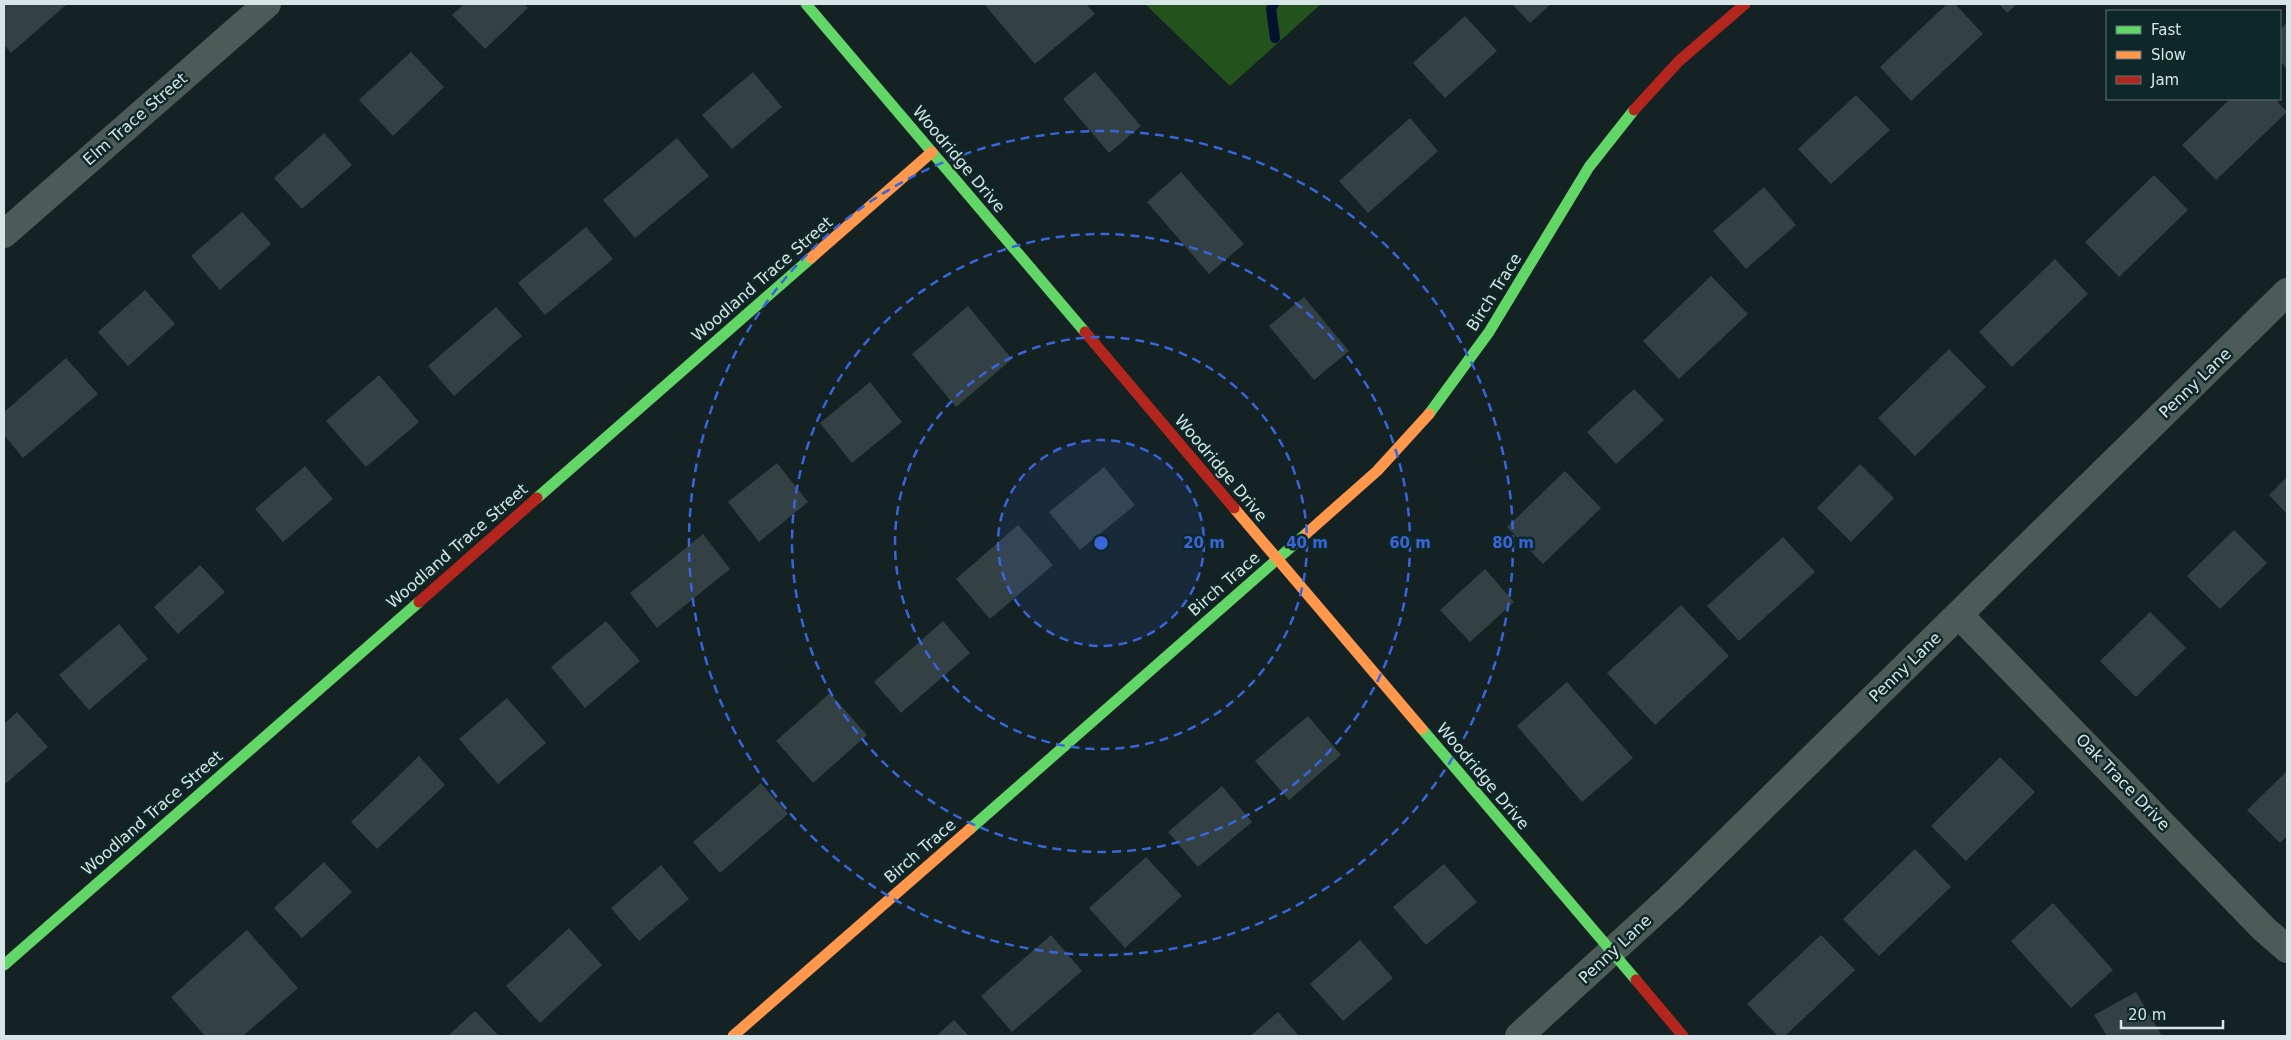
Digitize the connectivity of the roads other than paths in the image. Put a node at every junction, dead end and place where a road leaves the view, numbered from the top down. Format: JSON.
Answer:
{"nodes":[{"id":1,"x":267,"y":4,"type":"edge"},
{"id":2,"x":806,"y":4,"type":"edge"},
{"id":3,"x":1745,"y":4,"type":"edge"},
{"id":4,"x":932,"y":152,"type":"junction"},
{"id":5,"x":4,"y":234,"type":"edge"},
{"id":6,"x":2287,"y":292,"type":"edge"},
{"id":7,"x":1277,"y":560,"type":"junction"},
{"id":8,"x":1958,"y":615,"type":"junction"},
{"id":9,"x":2287,"y":948,"type":"edge"},
{"id":10,"x":1611,"y":952,"type":"junction"},
{"id":11,"x":4,"y":965,"type":"edge"},
{"id":12,"x":733,"y":1036,"type":"edge"},
{"id":13,"x":1519,"y":1036,"type":"edge"},
{"id":14,"x":1683,"y":1036,"type":"edge"}],
"edges":[{"from":1,"to":5,"type":"street","name":"Elm Trace Street"},
{"from":2,"to":4,"type":"street","name":"Woodridge Drive"},
{"from":3,"to":7,"type":"street","name":"Birch Trace"},
{"from":4,"to":7,"type":"street","name":"Woodridge Drive"},
{"from":4,"to":11,"type":"street","name":"Woodland Trace Street"},
{"from":6,"to":8,"type":"street","name":"Penny Lane"},
{"from":7,"to":10,"type":"street","name":"Woodridge Drive"},
{"from":7,"to":12,"type":"street","name":"Birch Trace"},
{"from":8,"to":9,"type":"street","name":"Oak Trace Drive"},
{"from":8,"to":10,"type":"street","name":"Penny Lane"},
{"from":10,"to":13,"type":"street","name":"Penny Lane"},
{"from":10,"to":14,"type":"street","name":"Woodridge Drive"}]}
